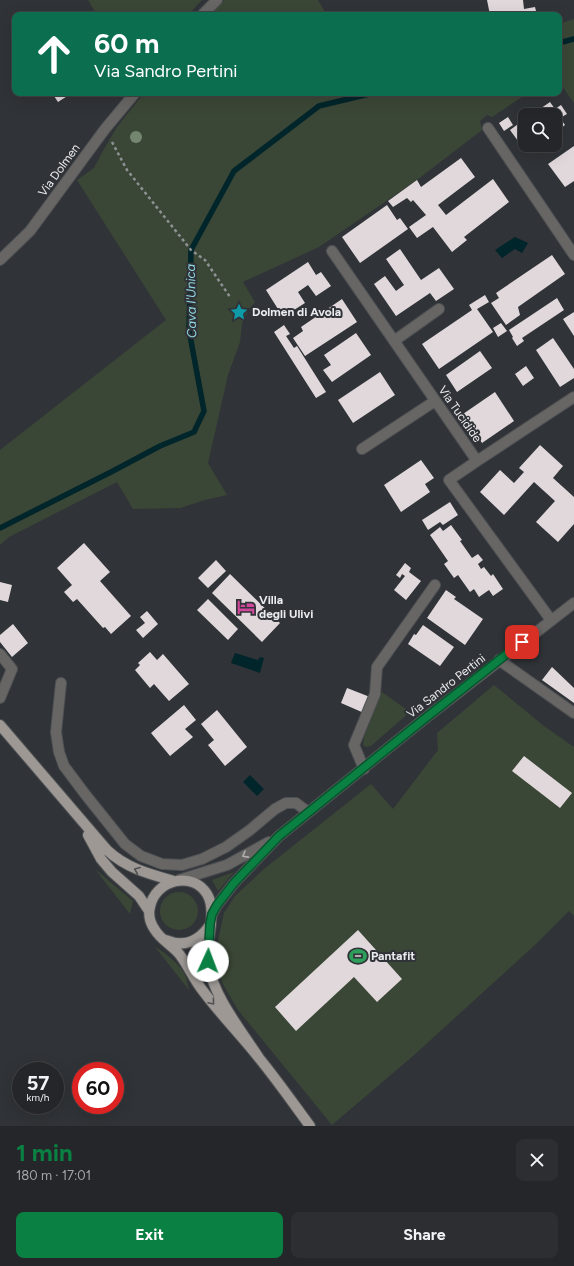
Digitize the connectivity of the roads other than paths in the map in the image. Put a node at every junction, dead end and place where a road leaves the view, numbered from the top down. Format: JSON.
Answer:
{"nodes":[{"id":1,"x":217,"y":0,"type":"edge"},
{"id":2,"x":205,"y":12,"type":"edge"},
{"id":3,"x":132,"y":96,"type":"edge"},
{"id":4,"x":488,"y":128,"type":"dead end"},
{"id":5,"x":332,"y":251,"type":"dead end"},
{"id":6,"x":574,"y":255,"type":"edge"},
{"id":7,"x":0,"y":260,"type":"edge"},
{"id":8,"x":439,"y":309,"type":"dead end"},
{"id":9,"x":394,"y":341,"type":"junction"},
{"id":10,"x":574,"y":397,"type":"edge"},
{"id":11,"x":435,"y":401,"type":"junction"},
{"id":12,"x":362,"y":449,"type":"dead end"},
{"id":13,"x":477,"y":461,"type":"junction"},
{"id":14,"x":435,"y":585,"type":"dead end"},
{"id":15,"x":574,"y":603,"type":"edge"},
{"id":16,"x":551,"y":620,"type":"junction"},
{"id":17,"x":0,"y":654,"type":"edge"},
{"id":18,"x":499,"y":660,"type":"junction"},
{"id":19,"x":61,"y":683,"type":"dead end"},
{"id":20,"x":0,"y":698,"type":"edge"},
{"id":21,"x":574,"y":713,"type":"edge"},
{"id":22,"x":2,"y":731,"type":"edge"},
{"id":23,"x":364,"y":769,"type":"junction"},
{"id":24,"x":308,"y":812,"type":"junction"},
{"id":25,"x":77,"y":816,"type":"junction"},
{"id":26,"x":279,"y":836,"type":"junction"},
{"id":27,"x":177,"y":880,"type":"junction"},
{"id":28,"x":149,"y":911,"type":"junction"},
{"id":29,"x":212,"y":914,"type":"junction"},
{"id":30,"x":210,"y":924,"type":"junction"},
{"id":31,"x":163,"y":938,"type":"junction"},
{"id":32,"x":259,"y":1058,"type":"junction"},
{"id":33,"x":310,"y":1126,"type":"edge"}],
"edges":[{"from":1,"to":2,"type":"street"},
{"from":3,"to":7,"type":"street","name":"Via Dolmen"},
{"from":4,"to":6,"type":"street"},
{"from":5,"to":9,"type":"street","name":"Via Tucidide"},
{"from":8,"to":9,"type":"street"},
{"from":9,"to":11,"type":"street","name":"Via Tucidide"},
{"from":10,"to":13,"type":"street"},
{"from":11,"to":12,"type":"street"},
{"from":11,"to":13,"type":"street","name":"Via Tucidide"},
{"from":13,"to":16,"type":"street","name":"Via Tucidide"},
{"from":14,"to":23,"type":"street"},
{"from":15,"to":16,"type":"street","name":"Via Sandro Pertini"},
{"from":16,"to":18,"type":"street","name":"Via Sandro Pertini"},
{"from":17,"to":20,"type":"street"},
{"from":18,"to":21,"type":"street"},
{"from":18,"to":23,"type":"street","name":"Via Sandro Pertini"},
{"from":19,"to":24,"type":"street"},
{"from":22,"to":25,"type":"main road"},
{"from":23,"to":24,"type":"street","name":"Via Sandro Pertini"},
{"from":24,"to":26,"type":"street","name":"Via Sandro Pertini"},
{"from":27,"to":25,"type":"main road","one_way":true},
{"from":25,"to":28,"type":"main road"},
{"from":26,"to":27,"type":"street","one_way":true},
{"from":26,"to":29,"type":"street"},
{"from":27,"to":28,"type":"main road"},
{"from":27,"to":29,"type":"main road"},
{"from":28,"to":31,"type":"main road"},
{"from":29,"to":30,"type":"main road"},
{"from":30,"to":31,"type":"main road"},
{"from":30,"to":32,"type":"main road"},
{"from":31,"to":32,"type":"main road","one_way":true},
{"from":32,"to":33,"type":"main road"}]}
